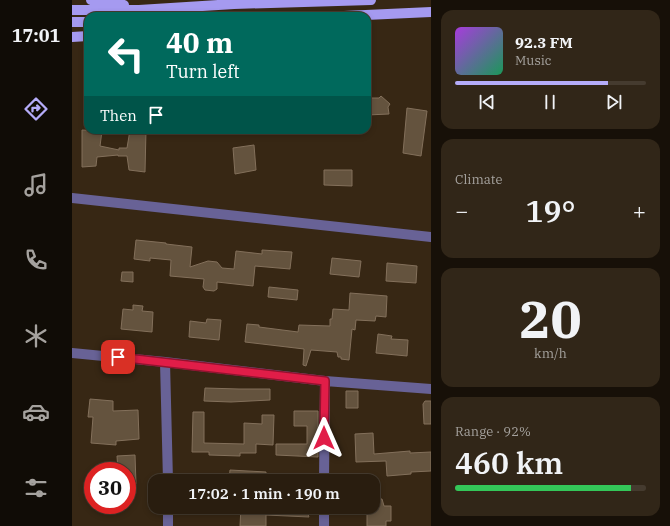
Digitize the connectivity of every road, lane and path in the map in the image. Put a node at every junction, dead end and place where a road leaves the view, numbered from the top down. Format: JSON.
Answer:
{"nodes":[{"id":1,"x":91,"y":0,"type":"edge"},
{"id":2,"x":371,"y":0,"type":"edge"},
{"id":3,"x":233,"y":2,"type":"edge"},
{"id":4,"x":72,"y":10,"type":"edge"},
{"id":5,"x":139,"y":10,"type":"junction"},
{"id":6,"x":431,"y":12,"type":"edge"},
{"id":7,"x":371,"y":15,"type":"edge"},
{"id":8,"x":72,"y":22,"type":"edge"},
{"id":9,"x":84,"y":22,"type":"edge"},
{"id":10,"x":84,"y":36,"type":"edge"},
{"id":11,"x":72,"y":37,"type":"edge"},
{"id":12,"x":72,"y":198,"type":"edge"},
{"id":13,"x":431,"y":237,"type":"edge"},
{"id":14,"x":72,"y":353,"type":"edge"},
{"id":15,"x":165,"y":362,"type":"junction"},
{"id":16,"x":325,"y":381,"type":"junction"},
{"id":17,"x":431,"y":389,"type":"edge"},
{"id":18,"x":168,"y":474,"type":"edge"},
{"id":19,"x":324,"y":474,"type":"edge"},
{"id":20,"x":168,"y":514,"type":"edge"},
{"id":21,"x":324,"y":514,"type":"edge"},
{"id":22,"x":168,"y":526,"type":"edge"},
{"id":23,"x":324,"y":526,"type":"edge"}],
"edges":[{"from":1,"to":5,"type":"main road"},
{"from":2,"to":3,"type":"main road"},
{"from":3,"to":5,"type":"main road"},
{"from":4,"to":5,"type":"main road"},
{"from":6,"to":7,"type":"main road"},
{"from":8,"to":9,"type":"main road"},
{"from":10,"to":11,"type":"main road"},
{"from":12,"to":13,"type":"street"},
{"from":14,"to":15,"type":"street"},
{"from":15,"to":16,"type":"street"},
{"from":15,"to":18,"type":"street"},
{"from":16,"to":17,"type":"street"},
{"from":16,"to":19,"type":"street"},
{"from":20,"to":22,"type":"street"},
{"from":21,"to":23,"type":"street"}]}
